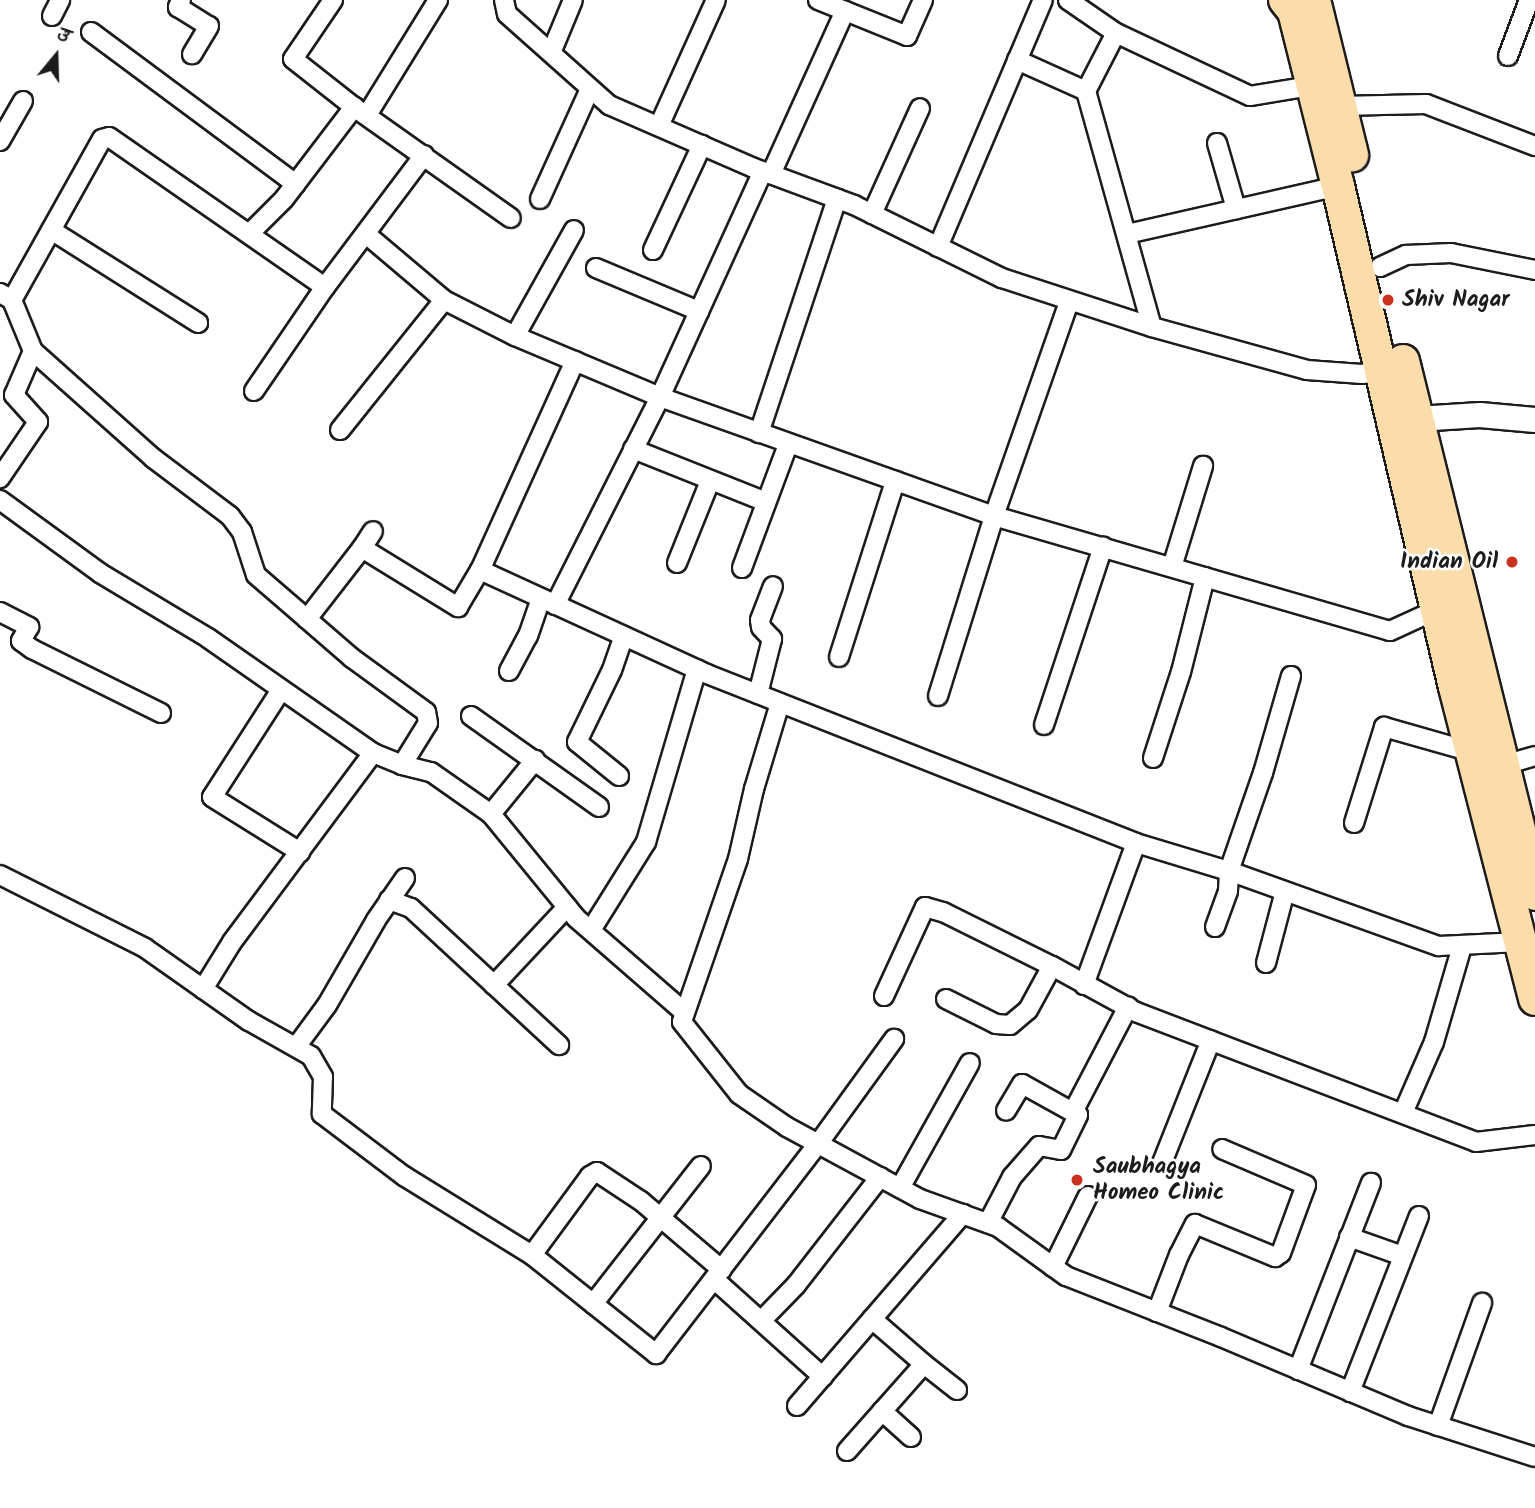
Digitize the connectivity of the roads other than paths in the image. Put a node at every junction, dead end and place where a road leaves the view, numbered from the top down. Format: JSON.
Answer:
{"nodes":[{"id":1,"x":181,"y":0,"type":"edge"},
{"id":2,"x":333,"y":0,"type":"edge"},
{"id":3,"x":438,"y":0,"type":"edge"},
{"id":4,"x":504,"y":0,"type":"edge"},
{"id":5,"x":573,"y":0,"type":"edge"},
{"id":6,"x":716,"y":0,"type":"edge"},
{"id":7,"x":818,"y":0,"type":"edge"},
{"id":8,"x":923,"y":0,"type":"edge"},
{"id":9,"x":1043,"y":0,"type":"edge"},
{"id":10,"x":1068,"y":0,"type":"edge"},
{"id":11,"x":1285,"y":0,"type":"edge"},
{"id":12,"x":1314,"y":0,"type":"edge"},
{"id":13,"x":1529,"y":0,"type":"edge"},
{"id":14,"x":845,"y":11,"type":"junction"},
{"id":15,"x":91,"y":32,"type":"dead end"},
{"id":16,"x":1116,"y":33,"type":"junction"},
{"id":17,"x":192,"y":54,"type":"dead end"},
{"id":18,"x":551,"y":54,"type":"junction"},
{"id":19,"x":1508,"y":56,"type":"dead end"},
{"id":20,"x":1017,"y":60,"type":"junction"},
{"id":21,"x":1311,"y":86,"type":"junction"},
{"id":22,"x":590,"y":89,"type":"junction"},
{"id":23,"x":1086,"y":91,"type":"junction"},
{"id":24,"x":23,"y":101,"type":"dead end"},
{"id":25,"x":1340,"y":106,"type":"junction"},
{"id":26,"x":919,"y":108,"type":"dead end"},
{"id":27,"x":361,"y":111,"type":"junction"},
{"id":28,"x":659,"y":126,"type":"junction"},
{"id":29,"x":0,"y":141,"type":"edge"},
{"id":30,"x":1217,"y":143,"type":"dead end"},
{"id":31,"x":702,"y":145,"type":"junction"},
{"id":32,"x":1535,"y":146,"type":"edge"},
{"id":33,"x":424,"y":155,"type":"junction"},
{"id":34,"x":767,"y":172,"type":"junction"},
{"id":35,"x":296,"y":184,"type":"junction"},
{"id":36,"x":1338,"y":186,"type":"junction"},
{"id":37,"x":836,"y":199,"type":"junction"},
{"id":38,"x":540,"y":200,"type":"dead end"},
{"id":39,"x":1236,"y":209,"type":"junction"},
{"id":40,"x":872,"y":214,"type":"junction"},
{"id":41,"x":511,"y":218,"type":"dead end"},
{"id":42,"x":51,"y":230,"type":"junction"},
{"id":43,"x":575,"y":230,"type":"dead end"},
{"id":44,"x":250,"y":233,"type":"junction"},
{"id":45,"x":366,"y":234,"type":"junction"},
{"id":46,"x":1128,"y":234,"type":"junction"},
{"id":47,"x":938,"y":247,"type":"junction"},
{"id":48,"x":653,"y":250,"type":"dead end"},
{"id":49,"x":1380,"y":267,"type":"junction"},
{"id":50,"x":596,"y":268,"type":"dead end"},
{"id":51,"x":1535,"y":270,"type":"edge"},
{"id":52,"x":325,"y":286,"type":"junction"},
{"id":53,"x":6,"y":297,"type":"edge"},
{"id":54,"x":444,"y":300,"type":"junction"},
{"id":55,"x":1069,"y":302,"type":"junction"},
{"id":56,"x":699,"y":311,"type":"junction"},
{"id":57,"x":198,"y":323,"type":"dead end"},
{"id":58,"x":1152,"y":327,"type":"junction"},
{"id":59,"x":515,"y":336,"type":"junction"},
{"id":60,"x":33,"y":351,"type":"junction"},
{"id":61,"x":575,"y":361,"type":"junction"},
{"id":62,"x":1384,"y":371,"type":"junction"},
{"id":63,"x":254,"y":391,"type":"dead end"},
{"id":64,"x":660,"y":397,"type":"junction"},
{"id":65,"x":1418,"y":419,"type":"junction"},
{"id":66,"x":1535,"y":420,"type":"edge"},
{"id":67,"x":340,"y":430,"type":"dead end"},
{"id":68,"x":759,"y":433,"type":"junction"},
{"id":69,"x":788,"y":444,"type":"junction"},
{"id":70,"x":633,"y":449,"type":"junction"},
{"id":71,"x":1203,"y":466,"type":"dead end"},
{"id":72,"x":0,"y":478,"type":"edge"},
{"id":73,"x":710,"y":481,"type":"junction"},
{"id":74,"x":895,"y":481,"type":"junction"},
{"id":75,"x":0,"y":500,"type":"edge"},
{"id":76,"x":766,"y":502,"type":"junction"},
{"id":77,"x":994,"y":516,"type":"junction"},
{"id":78,"x":373,"y":531,"type":"dead end"},
{"id":79,"x":1103,"y":547,"type":"junction"},
{"id":80,"x":362,"y":548,"type":"junction"},
{"id":81,"x":677,"y":563,"type":"dead end"},
{"id":82,"x":1172,"y":567,"type":"junction"},
{"id":83,"x":742,"y":568,"type":"dead end"},
{"id":84,"x":480,"y":570,"type":"junction"},
{"id":85,"x":1205,"y":577,"type":"junction"},
{"id":86,"x":773,"y":586,"type":"dead end"},
{"id":87,"x":548,"y":602,"type":"junction"},
{"id":88,"x":1438,"y":609,"type":"junction"},
{"id":89,"x":0,"y":612,"type":"edge"},
{"id":90,"x":307,"y":620,"type":"junction"},
{"id":91,"x":624,"y":636,"type":"junction"},
{"id":92,"x":839,"y":657,"type":"dead end"},
{"id":93,"x":697,"y":669,"type":"junction"},
{"id":94,"x":509,"y":671,"type":"dead end"},
{"id":95,"x":1291,"y":676,"type":"dead end"},
{"id":96,"x":281,"y":690,"type":"junction"},
{"id":97,"x":758,"y":694,"type":"junction"},
{"id":98,"x":938,"y":696,"type":"dead end"},
{"id":99,"x":780,"y":703,"type":"junction"},
{"id":100,"x":161,"y":713,"type":"dead end"},
{"id":101,"x":471,"y":716,"type":"dead end"},
{"id":102,"x":1044,"y":725,"type":"dead end"},
{"id":103,"x":1472,"y":752,"type":"junction"},
{"id":104,"x":373,"y":753,"type":"junction"},
{"id":105,"x":1535,"y":756,"type":"edge"},
{"id":106,"x":1153,"y":758,"type":"dead end"},
{"id":107,"x":535,"y":760,"type":"junction"},
{"id":108,"x":402,"y":765,"type":"junction"},
{"id":109,"x":1504,"y":765,"type":"junction"},
{"id":110,"x":619,"y":776,"type":"dead end"},
{"id":111,"x":599,"y":807,"type":"dead end"},
{"id":112,"x":491,"y":814,"type":"junction"},
{"id":113,"x":1353,"y":823,"type":"dead end"},
{"id":114,"x":1136,"y":843,"type":"junction"},
{"id":115,"x":300,"y":852,"type":"junction"},
{"id":116,"x":1229,"y":871,"type":"junction"},
{"id":117,"x":0,"y":875,"type":"edge"},
{"id":118,"x":405,"y":878,"type":"dead end"},
{"id":119,"x":1534,"y":887,"type":"edge"},
{"id":120,"x":1285,"y":891,"type":"junction"},
{"id":121,"x":389,"y":900,"type":"junction"},
{"id":122,"x":567,"y":907,"type":"junction"},
{"id":123,"x":1215,"y":927,"type":"dead end"},
{"id":124,"x":591,"y":930,"type":"junction"},
{"id":125,"x":1520,"y":942,"type":"junction"},
{"id":126,"x":1462,"y":946,"type":"junction"},
{"id":127,"x":1266,"y":963,"type":"dead end"},
{"id":128,"x":1052,"y":966,"type":"junction"},
{"id":129,"x":494,"y":985,"type":"junction"},
{"id":130,"x":1083,"y":985,"type":"junction"},
{"id":131,"x":203,"y":989,"type":"junction"},
{"id":132,"x":884,"y":996,"type":"dead end"},
{"id":133,"x":946,"y":999,"type":"dead end"},
{"id":134,"x":1535,"y":999,"type":"edge"},
{"id":135,"x":1128,"y":1007,"type":"junction"},
{"id":136,"x":684,"y":1011,"type":"junction"},
{"id":137,"x":894,"y":1039,"type":"dead end"},
{"id":138,"x":1211,"y":1040,"type":"junction"},
{"id":139,"x":559,"y":1045,"type":"dead end"},
{"id":140,"x":296,"y":1047,"type":"junction"},
{"id":141,"x":970,"y":1063,"type":"dead end"},
{"id":142,"x":1006,"y":1111,"type":"dead end"},
{"id":143,"x":1073,"y":1112,"type":"junction"},
{"id":144,"x":1404,"y":1114,"type":"junction"},
{"id":145,"x":1535,"y":1135,"type":"edge"},
{"id":146,"x":818,"y":1144,"type":"junction"},
{"id":147,"x":1222,"y":1149,"type":"dead end"},
{"id":148,"x":1163,"y":1163,"type":"dead end"},
{"id":149,"x":701,"y":1166,"type":"dead end"},
{"id":150,"x":880,"y":1177,"type":"junction"},
{"id":151,"x":1371,"y":1183,"type":"dead end"},
{"id":152,"x":900,"y":1188,"type":"junction"},
{"id":153,"x":1088,"y":1196,"type":"dead end"},
{"id":154,"x":963,"y":1214,"type":"junction"},
{"id":155,"x":659,"y":1216,"type":"junction"},
{"id":156,"x":1419,"y":1216,"type":"dead end"},
{"id":157,"x":988,"y":1223,"type":"junction"},
{"id":158,"x":1349,"y":1237,"type":"junction"},
{"id":159,"x":532,"y":1255,"type":"junction"},
{"id":160,"x":1404,"y":1256,"type":"junction"},
{"id":161,"x":1053,"y":1267,"type":"junction"},
{"id":162,"x":719,"y":1275,"type":"junction"},
{"id":163,"x":1482,"y":1303,"type":"dead end"},
{"id":164,"x":593,"y":1304,"type":"junction"},
{"id":165,"x":1157,"y":1312,"type":"junction"},
{"id":166,"x":762,"y":1320,"type":"junction"},
{"id":167,"x":872,"y":1320,"type":"junction"},
{"id":168,"x":924,"y":1364,"type":"junction"},
{"id":169,"x":1298,"y":1370,"type":"junction"},
{"id":170,"x":823,"y":1377,"type":"junction"},
{"id":171,"x":957,"y":1390,"type":"dead end"},
{"id":172,"x":1350,"y":1392,"type":"junction"},
{"id":173,"x":797,"y":1406,"type":"dead end"},
{"id":174,"x":882,"y":1411,"type":"junction"},
{"id":175,"x":1438,"y":1426,"type":"junction"},
{"id":176,"x":911,"y":1437,"type":"dead end"},
{"id":177,"x":846,"y":1451,"type":"dead end"},
{"id":178,"x":1535,"y":1457,"type":"edge"}],
"edges":[{"from":1,"to":17,"type":"street"},
{"from":2,"to":27,"type":"street"},
{"from":3,"to":27,"type":"street"},
{"from":4,"to":18,"type":"street"},
{"from":5,"to":18,"type":"street"},
{"from":6,"to":28,"type":"street"},
{"from":7,"to":14,"type":"street"},
{"from":8,"to":14,"type":"street"},
{"from":9,"to":20,"type":"street"},
{"from":10,"to":16,"type":"street"},
{"from":11,"to":21,"type":"highway"},
{"from":12,"to":25,"type":"highway"},
{"from":13,"to":19,"type":"street"},
{"from":14,"to":34,"type":"street"},
{"from":15,"to":35,"type":"street"},
{"from":16,"to":21,"type":"street"},
{"from":16,"to":23,"type":"street"},
{"from":18,"to":22,"type":"street"},
{"from":20,"to":23,"type":"street"},
{"from":20,"to":47,"type":"street"},
{"from":21,"to":36,"type":"highway"},
{"from":22,"to":28,"type":"street"},
{"from":22,"to":38,"type":"street"},
{"from":23,"to":46,"type":"street"},
{"from":24,"to":29,"type":"street"},
{"from":25,"to":32,"type":"street"},
{"from":25,"to":49,"type":"highway"},
{"from":26,"to":40,"type":"street"},
{"from":27,"to":33,"type":"street"},
{"from":27,"to":35,"type":"street"},
{"from":28,"to":31,"type":"street"},
{"from":30,"to":39,"type":"street"},
{"from":31,"to":34,"type":"street"},
{"from":31,"to":48,"type":"street"},
{"from":33,"to":41,"type":"street"},
{"from":33,"to":45,"type":"street"},
{"from":34,"to":37,"type":"street"},
{"from":34,"to":56,"type":"street"},
{"from":35,"to":44,"type":"street"},
{"from":36,"to":39,"type":"street"},
{"from":36,"to":62,"type":"highway"},
{"from":37,"to":40,"type":"street"},
{"from":37,"to":68,"type":"street"},
{"from":39,"to":46,"type":"street"},
{"from":40,"to":47,"type":"street"},
{"from":42,"to":44,"type":"street"},
{"from":42,"to":53,"type":"street"},
{"from":42,"to":57,"type":"street"},
{"from":43,"to":59,"type":"street"},
{"from":44,"to":52,"type":"street"},
{"from":45,"to":52,"type":"street"},
{"from":45,"to":54,"type":"street"},
{"from":46,"to":58,"type":"street"},
{"from":47,"to":55,"type":"street"},
{"from":49,"to":51,"type":"street"},
{"from":49,"to":65,"type":"highway"},
{"from":50,"to":56,"type":"street"},
{"from":52,"to":63,"type":"street"},
{"from":53,"to":60,"type":"street"},
{"from":54,"to":59,"type":"street"},
{"from":54,"to":67,"type":"street"},
{"from":55,"to":58,"type":"street"},
{"from":55,"to":77,"type":"street"},
{"from":56,"to":64,"type":"street"},
{"from":58,"to":62,"type":"street"},
{"from":59,"to":61,"type":"street"},
{"from":60,"to":72,"type":"street"},
{"from":60,"to":90,"type":"street"},
{"from":61,"to":64,"type":"street"},
{"from":61,"to":84,"type":"street"},
{"from":62,"to":88,"type":"highway"},
{"from":64,"to":68,"type":"street"},
{"from":64,"to":70,"type":"street"},
{"from":65,"to":66,"type":"street"},
{"from":65,"to":109,"type":"highway"},
{"from":68,"to":69,"type":"street"},
{"from":69,"to":74,"type":"street"},
{"from":69,"to":76,"type":"street"},
{"from":70,"to":73,"type":"street"},
{"from":70,"to":87,"type":"street"},
{"from":71,"to":82,"type":"street"},
{"from":73,"to":76,"type":"street"},
{"from":73,"to":81,"type":"street"},
{"from":74,"to":77,"type":"street"},
{"from":74,"to":92,"type":"street"},
{"from":75,"to":96,"type":"street"},
{"from":76,"to":83,"type":"street"},
{"from":77,"to":79,"type":"street"},
{"from":77,"to":98,"type":"street"},
{"from":78,"to":80,"type":"street"},
{"from":79,"to":82,"type":"street"},
{"from":79,"to":102,"type":"street"},
{"from":80,"to":84,"type":"street"},
{"from":80,"to":90,"type":"street"},
{"from":82,"to":85,"type":"street"},
{"from":84,"to":87,"type":"street"},
{"from":85,"to":88,"type":"street"},
{"from":85,"to":106,"type":"street"},
{"from":86,"to":97,"type":"street"},
{"from":87,"to":91,"type":"street"},
{"from":87,"to":94,"type":"street"},
{"from":88,"to":103,"type":"highway"},
{"from":89,"to":100,"type":"street"},
{"from":90,"to":108,"type":"street"},
{"from":91,"to":93,"type":"street"},
{"from":91,"to":110,"type":"street"},
{"from":93,"to":97,"type":"street"},
{"from":93,"to":124,"type":"street"},
{"from":95,"to":116,"type":"street"},
{"from":96,"to":104,"type":"street"},
{"from":96,"to":115,"type":"street"},
{"from":97,"to":99,"type":"street"},
{"from":99,"to":114,"type":"street"},
{"from":99,"to":136,"type":"street"},
{"from":101,"to":107,"type":"street"},
{"from":103,"to":113,"type":"street"},
{"from":103,"to":125,"type":"highway"},
{"from":104,"to":108,"type":"street"},
{"from":104,"to":115,"type":"street"},
{"from":105,"to":109,"type":"street"},
{"from":107,"to":111,"type":"street"},
{"from":107,"to":112,"type":"street"},
{"from":108,"to":112,"type":"street"},
{"from":109,"to":119,"type":"highway"},
{"from":112,"to":122,"type":"street"},
{"from":114,"to":116,"type":"street"},
{"from":114,"to":130,"type":"street"},
{"from":115,"to":131,"type":"street"},
{"from":116,"to":120,"type":"street"},
{"from":116,"to":123,"type":"street"},
{"from":117,"to":131,"type":"street"},
{"from":118,"to":121,"type":"street"},
{"from":120,"to":126,"type":"street"},
{"from":120,"to":127,"type":"street"},
{"from":121,"to":129,"type":"street"},
{"from":121,"to":140,"type":"street"},
{"from":122,"to":124,"type":"street"},
{"from":122,"to":129,"type":"street"},
{"from":124,"to":136,"type":"street"},
{"from":125,"to":126,"type":"street"},
{"from":125,"to":134,"type":"highway"},
{"from":126,"to":144,"type":"street"},
{"from":128,"to":130,"type":"street"},
{"from":128,"to":132,"type":"street"},
{"from":128,"to":133,"type":"street"},
{"from":129,"to":139,"type":"street"},
{"from":130,"to":135,"type":"street"},
{"from":131,"to":140,"type":"street"},
{"from":135,"to":138,"type":"street"},
{"from":135,"to":143,"type":"street"},
{"from":136,"to":146,"type":"street"},
{"from":137,"to":146,"type":"street"},
{"from":138,"to":144,"type":"street"},
{"from":138,"to":148,"type":"street"},
{"from":140,"to":159,"type":"street"},
{"from":141,"to":152,"type":"street"},
{"from":142,"to":143,"type":"street"},
{"from":143,"to":157,"type":"street"},
{"from":144,"to":145,"type":"street"},
{"from":146,"to":150,"type":"street"},
{"from":146,"to":162,"type":"street"},
{"from":147,"to":165,"type":"street"},
{"from":149,"to":155,"type":"street"},
{"from":150,"to":152,"type":"street"},
{"from":150,"to":166,"type":"street"},
{"from":151,"to":158,"type":"street"},
{"from":152,"to":154,"type":"street"},
{"from":153,"to":161,"type":"street"},
{"from":154,"to":157,"type":"street"},
{"from":154,"to":167,"type":"street"},
{"from":155,"to":159,"type":"street"},
{"from":155,"to":162,"type":"street"},
{"from":155,"to":164,"type":"street"},
{"from":156,"to":160,"type":"street"},
{"from":157,"to":161,"type":"street"},
{"from":158,"to":160,"type":"street"},
{"from":158,"to":169,"type":"street"},
{"from":159,"to":164,"type":"street"},
{"from":160,"to":172,"type":"street"},
{"from":161,"to":165,"type":"street"},
{"from":162,"to":164,"type":"street"},
{"from":162,"to":166,"type":"street"},
{"from":163,"to":175,"type":"street"},
{"from":165,"to":169,"type":"street"},
{"from":166,"to":170,"type":"street"},
{"from":167,"to":168,"type":"street"},
{"from":167,"to":170,"type":"street"},
{"from":168,"to":171,"type":"street"},
{"from":168,"to":174,"type":"street"},
{"from":169,"to":172,"type":"street"},
{"from":170,"to":173,"type":"street"},
{"from":172,"to":175,"type":"street"},
{"from":174,"to":176,"type":"street"},
{"from":174,"to":177,"type":"street"},
{"from":175,"to":178,"type":"street"}]}
